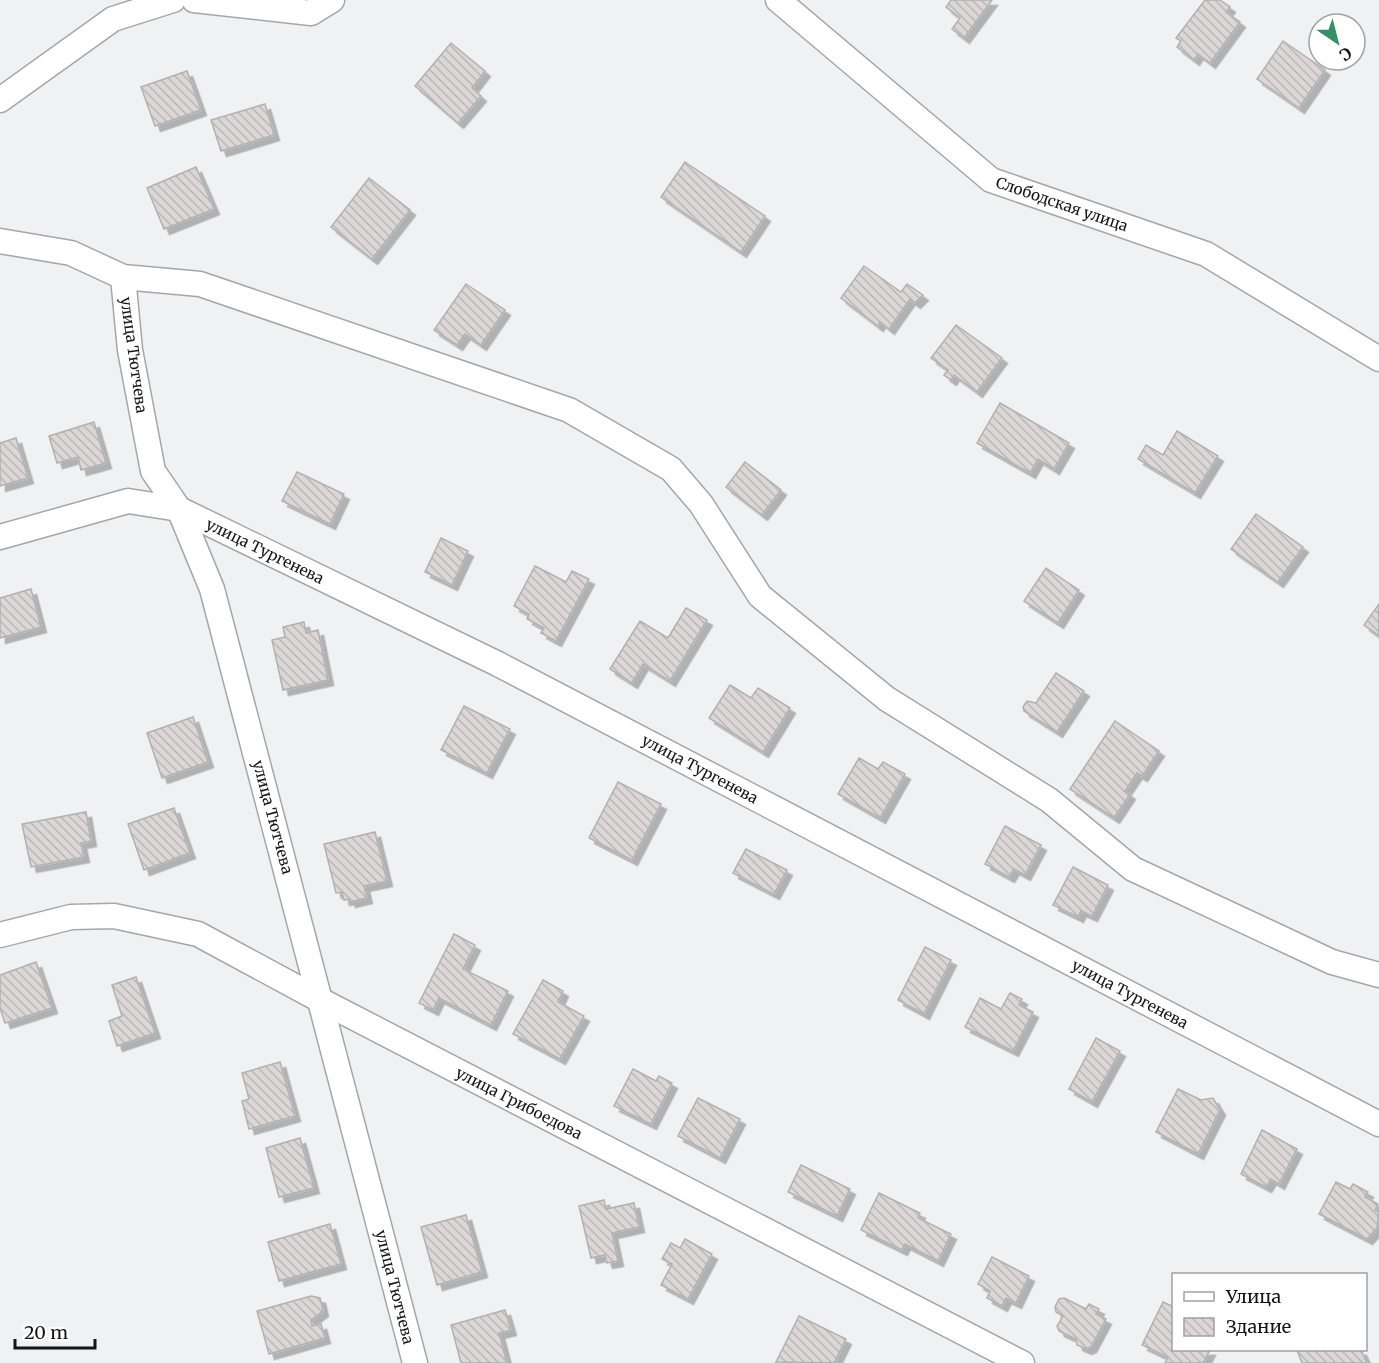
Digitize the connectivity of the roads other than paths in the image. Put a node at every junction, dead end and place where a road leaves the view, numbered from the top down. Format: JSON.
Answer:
{"nodes":[{"id":1,"x":173,"y":0,"type":"edge"},
{"id":2,"x":194,"y":0,"type":"edge"},
{"id":3,"x":332,"y":0,"type":"edge"},
{"id":4,"x":778,"y":0,"type":"edge"},
{"id":5,"x":0,"y":100,"type":"edge"},
{"id":6,"x":0,"y":241,"type":"edge"},
{"id":7,"x":123,"y":277,"type":"junction"},
{"id":8,"x":1379,"y":359,"type":"edge"},
{"id":9,"x":179,"y":509,"type":"junction"},
{"id":10,"x":0,"y":537,"type":"edge"},
{"id":11,"x":0,"y":935,"type":"edge"},
{"id":12,"x":1379,"y":975,"type":"edge"},
{"id":13,"x":322,"y":1001,"type":"junction"},
{"id":14,"x":1379,"y":1124,"type":"edge"},
{"id":15,"x":415,"y":1363,"type":"edge"},
{"id":16,"x":1022,"y":1363,"type":"edge"}],
"edges":[{"from":1,"to":5,"type":"street"},
{"from":2,"to":3,"type":"street"},
{"from":4,"to":8,"type":"street","name":"Слободская улица"},
{"from":6,"to":7,"type":"street"},
{"from":7,"to":9,"type":"street","name":"улица Тютчева"},
{"from":7,"to":12,"type":"street"},
{"from":9,"to":10,"type":"street","name":"улица Тургенева"},
{"from":9,"to":13,"type":"street","name":"улица Тютчева"},
{"from":9,"to":14,"type":"street","name":"улица Тургенева"},
{"from":11,"to":13,"type":"street","name":"улица Грибоедова"},
{"from":13,"to":15,"type":"street","name":"улица Тютчева"},
{"from":13,"to":16,"type":"street","name":"улица Грибоедова"}]}
